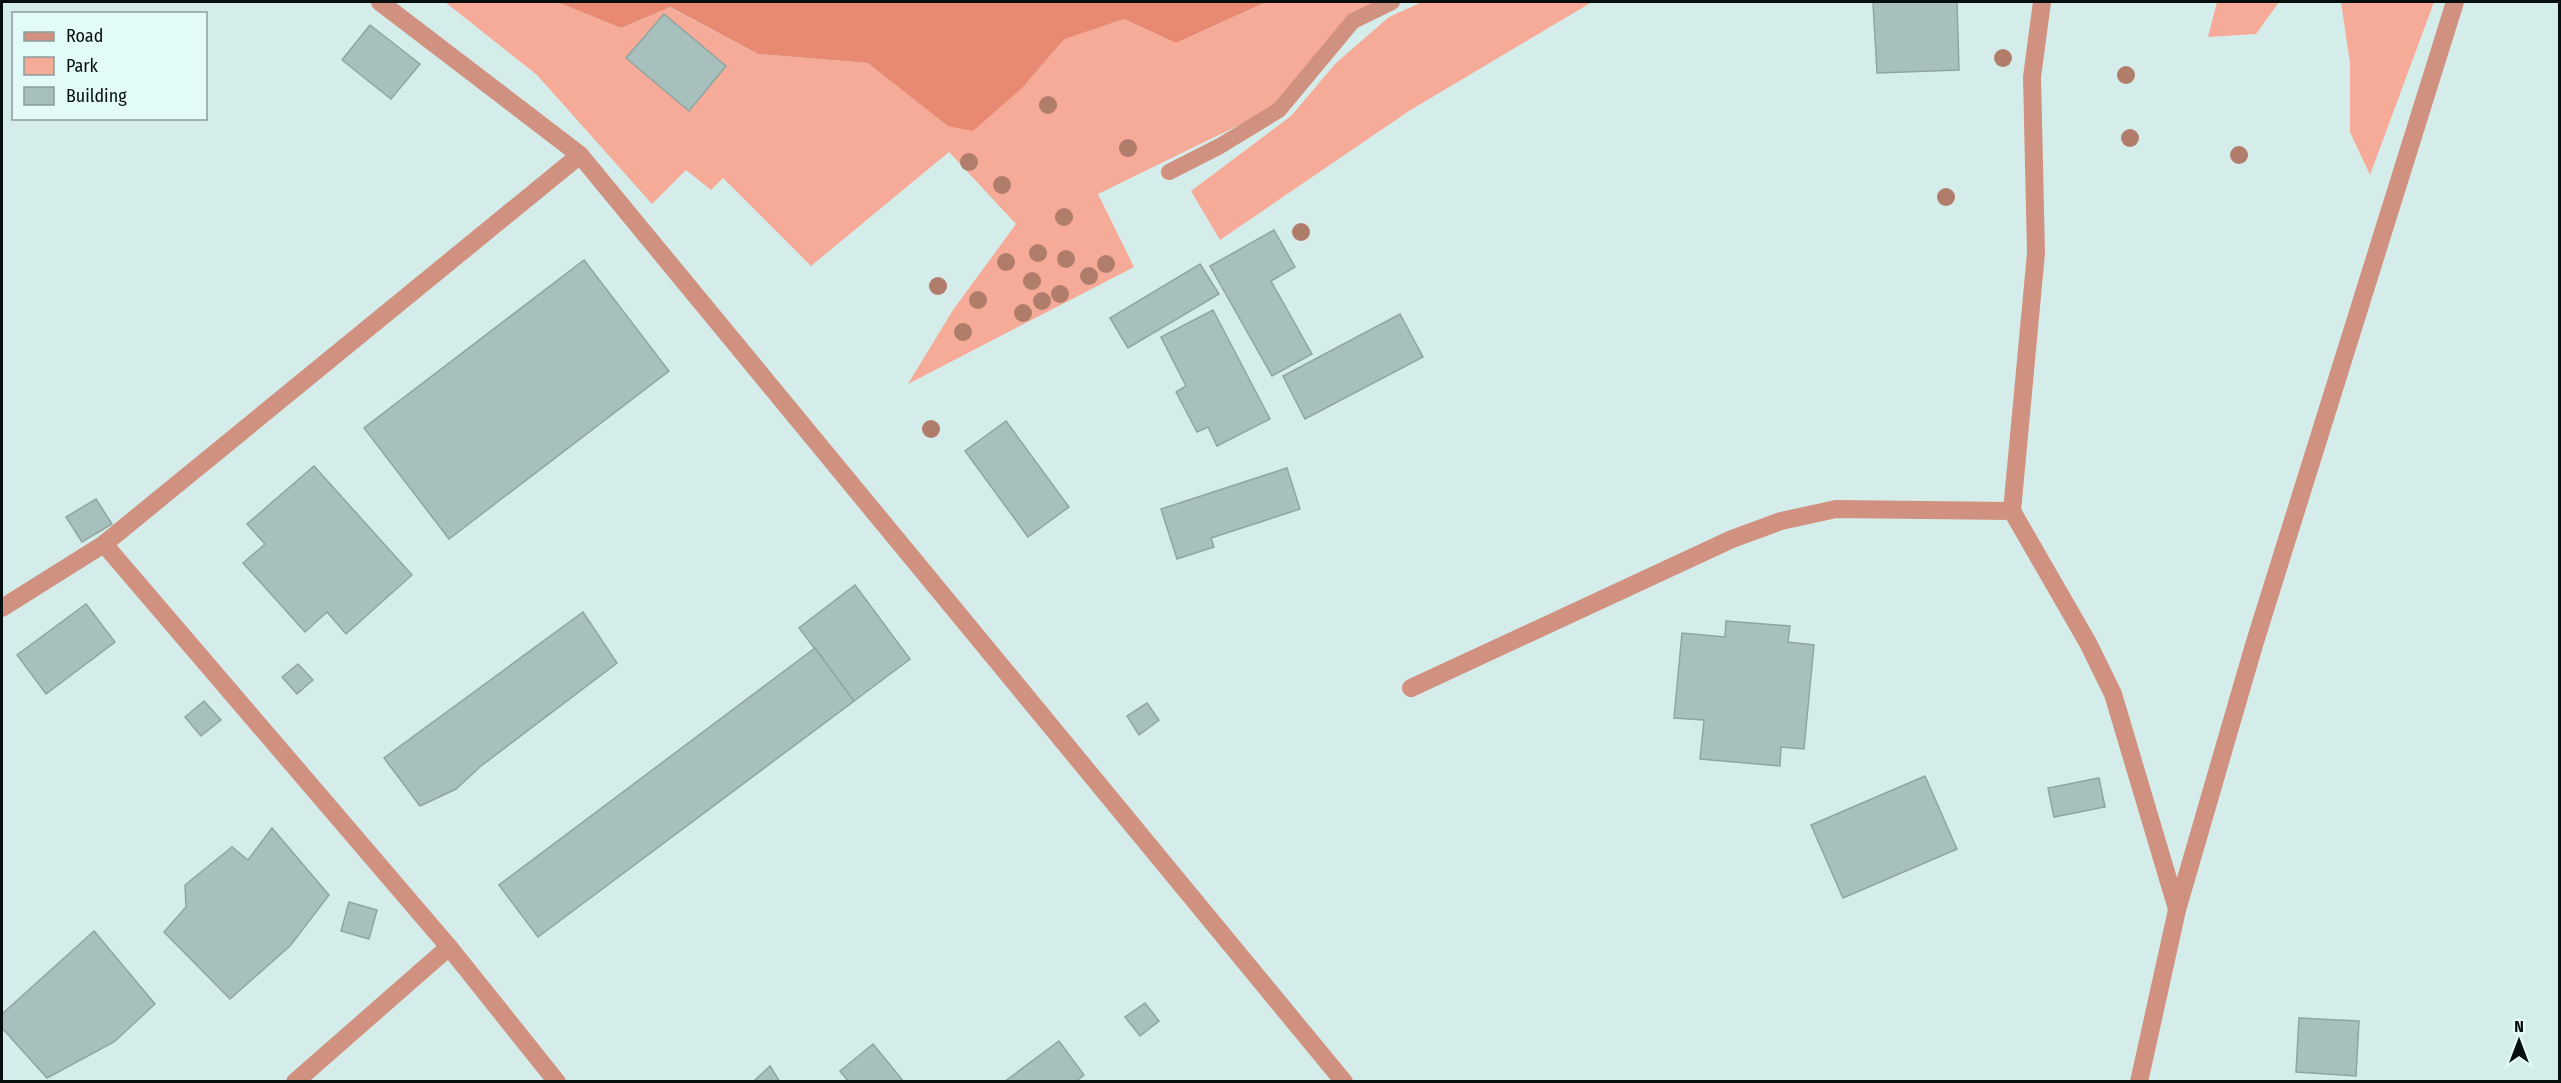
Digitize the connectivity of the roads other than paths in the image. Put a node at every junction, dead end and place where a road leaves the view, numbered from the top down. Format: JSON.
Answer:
{"nodes":[{"id":1,"x":380,"y":2,"type":"edge"},
{"id":2,"x":1392,"y":2,"type":"edge"},
{"id":3,"x":2042,"y":2,"type":"edge"},
{"id":4,"x":2455,"y":2,"type":"edge"},
{"id":5,"x":580,"y":155,"type":"junction"},
{"id":6,"x":1169,"y":172,"type":"dead end"},
{"id":7,"x":2012,"y":511,"type":"junction"},
{"id":8,"x":104,"y":544,"type":"junction"},
{"id":9,"x":2,"y":608,"type":"edge"},
{"id":10,"x":1411,"y":688,"type":"dead end"},
{"id":11,"x":2178,"y":910,"type":"junction"},
{"id":12,"x":449,"y":947,"type":"junction"},
{"id":13,"x":295,"y":1082,"type":"edge"},
{"id":14,"x":557,"y":1082,"type":"edge"},
{"id":15,"x":1344,"y":1082,"type":"edge"},
{"id":16,"x":2139,"y":1082,"type":"edge"}],
"edges":[{"from":1,"to":5,"type":"street"},
{"from":2,"to":6,"type":"lane"},
{"from":3,"to":7,"type":"street"},
{"from":4,"to":11,"type":"street"},
{"from":5,"to":8,"type":"street"},
{"from":5,"to":15,"type":"street"},
{"from":7,"to":10,"type":"street"},
{"from":7,"to":11,"type":"street"},
{"from":8,"to":9,"type":"street"},
{"from":8,"to":12,"type":"street"},
{"from":11,"to":16,"type":"street"},
{"from":12,"to":13,"type":"street"},
{"from":12,"to":14,"type":"street"}]}
